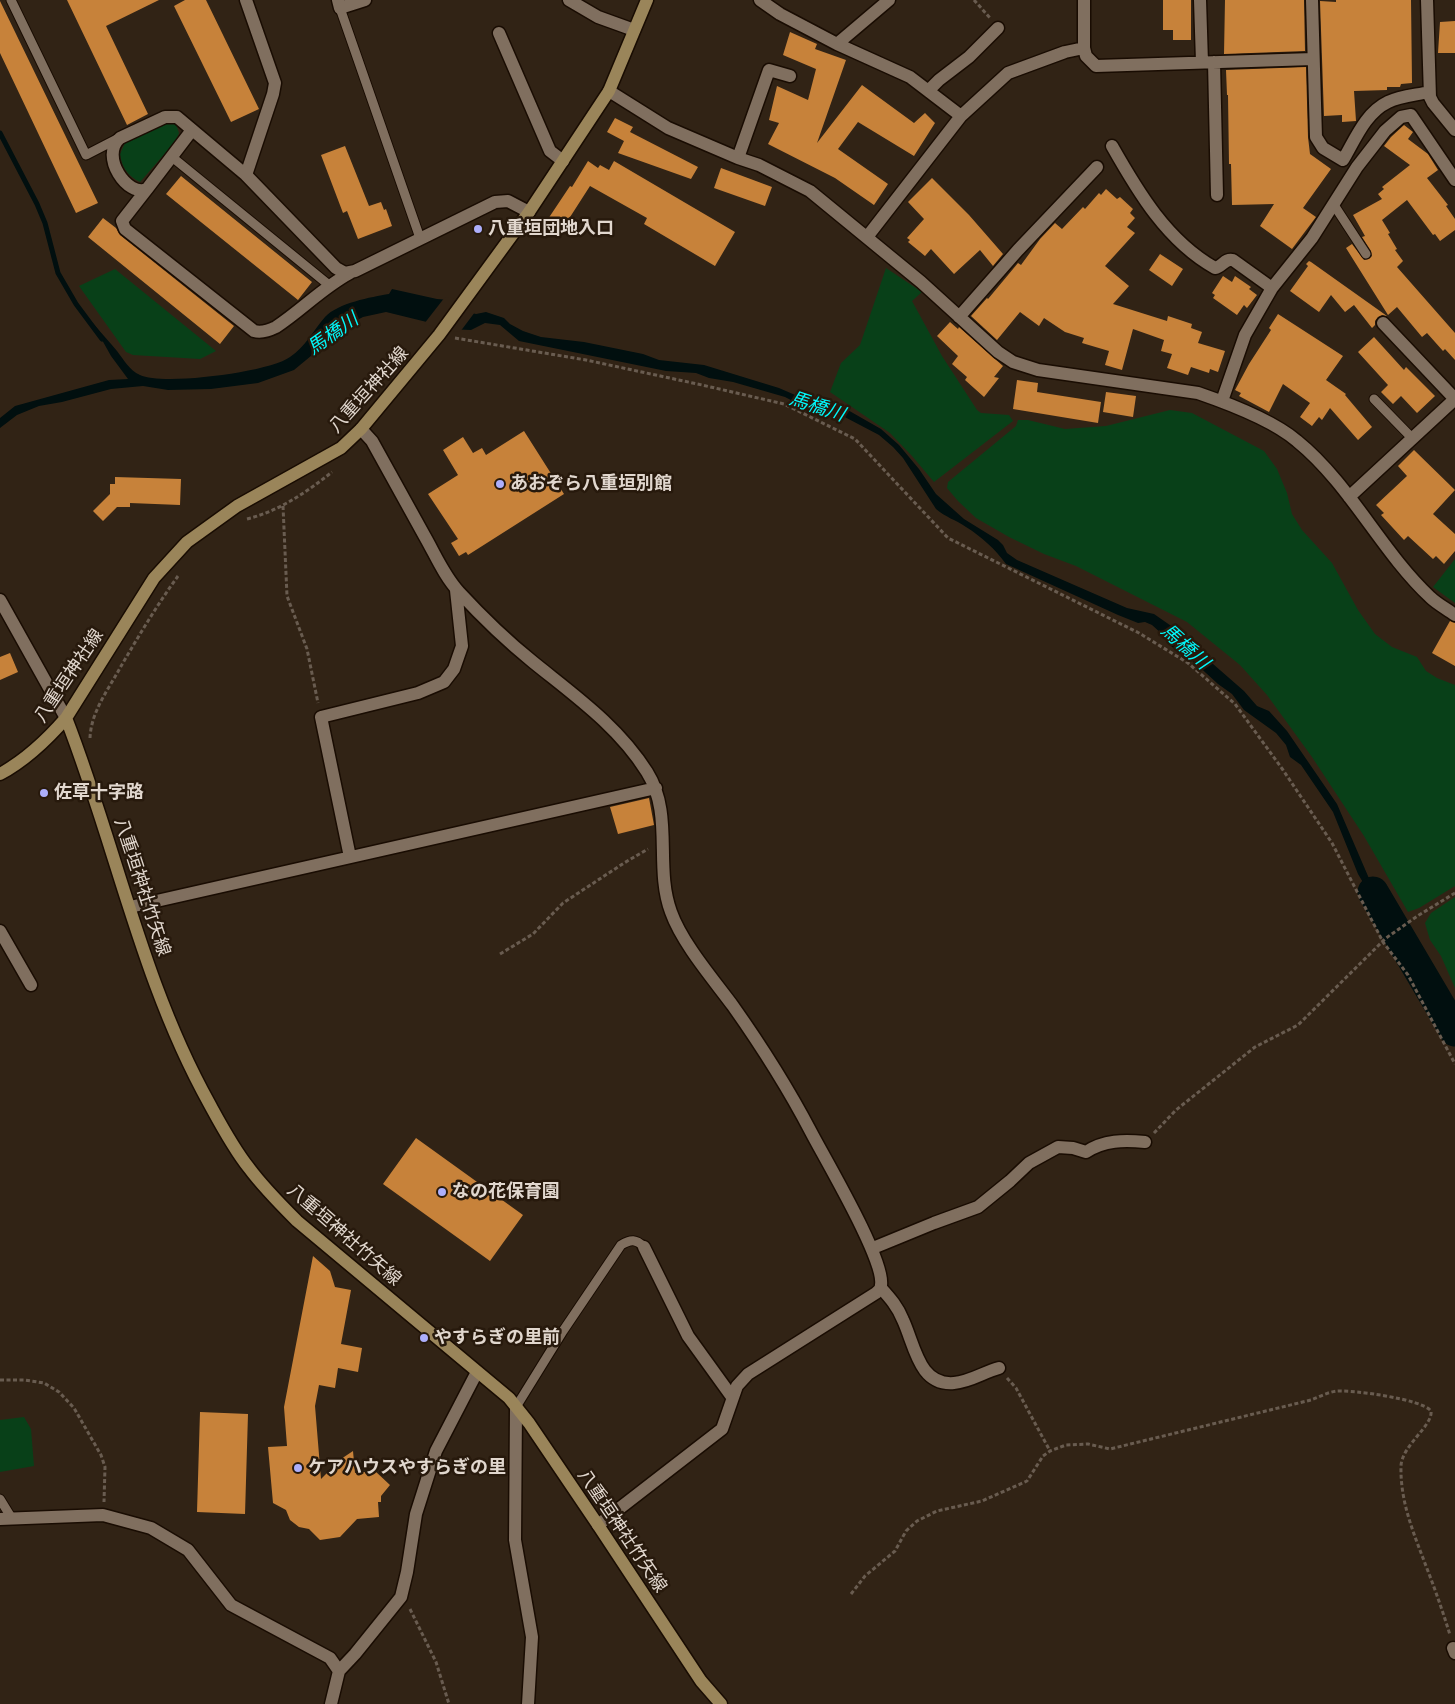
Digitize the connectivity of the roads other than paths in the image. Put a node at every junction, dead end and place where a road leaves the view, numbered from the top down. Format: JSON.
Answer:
{"nodes":[{"id":1,"x":11,"y":0,"type":"edge"},
{"id":2,"x":246,"y":0,"type":"edge"},
{"id":3,"x":365,"y":0,"type":"edge"},
{"id":4,"x":569,"y":0,"type":"edge"},
{"id":5,"x":647,"y":0,"type":"edge"},
{"id":6,"x":760,"y":0,"type":"edge"},
{"id":7,"x":889,"y":0,"type":"edge"},
{"id":8,"x":1084,"y":0,"type":"edge"},
{"id":9,"x":1200,"y":0,"type":"edge"},
{"id":10,"x":1312,"y":0,"type":"edge"},
{"id":11,"x":1427,"y":0,"type":"edge"},
{"id":12,"x":339,"y":4,"type":"edge"},
{"id":13,"x":998,"y":28,"type":"road end"},
{"id":14,"x":634,"y":30,"type":"junction"},
{"id":15,"x":499,"y":32,"type":"dead end"},
{"id":16,"x":837,"y":44,"type":"junction"},
{"id":17,"x":1084,"y":48,"type":"junction"},
{"id":18,"x":1313,"y":59,"type":"junction"},
{"id":19,"x":1208,"y":62,"type":"junction"},
{"id":20,"x":790,"y":76,"type":"dead end"},
{"id":21,"x":929,"y":90,"type":"junction"},
{"id":22,"x":609,"y":91,"type":"junction"},
{"id":23,"x":1429,"y":92,"type":"junction"},
{"id":24,"x":961,"y":116,"type":"junction"},
{"id":25,"x":192,"y":130,"type":"junction"},
{"id":26,"x":1455,"y":130,"type":"edge"},
{"id":27,"x":120,"y":138,"type":"junction"},
{"id":28,"x":1112,"y":146,"type":"dead end"},
{"id":29,"x":172,"y":157,"type":"junction"},
{"id":30,"x":738,"y":158,"type":"junction"},
{"id":31,"x":1343,"y":160,"type":"junction"},
{"id":32,"x":563,"y":161,"type":"junction"},
{"id":33,"x":1097,"y":167,"type":"dead end"},
{"id":34,"x":1357,"y":168,"type":"junction"},
{"id":35,"x":246,"y":175,"type":"junction"},
{"id":36,"x":1455,"y":180,"type":"edge"},
{"id":37,"x":147,"y":189,"type":"junction"},
{"id":38,"x":1216,"y":195,"type":"dead end"},
{"id":39,"x":1334,"y":205,"type":"junction"},
{"id":40,"x":529,"y":212,"type":"junction"},
{"id":41,"x":867,"y":237,"type":"junction"},
{"id":42,"x":420,"y":238,"type":"junction"},
{"id":43,"x":1366,"y":254,"type":"dead end"},
{"id":44,"x":350,"y":273,"type":"junction"},
{"id":45,"x":328,"y":285,"type":"junction"},
{"id":46,"x":1272,"y":288,"type":"junction"},
{"id":47,"x":959,"y":317,"type":"junction"},
{"id":48,"x":1382,"y":323,"type":"dead end"},
{"id":49,"x":1374,"y":399,"type":"dead end"},
{"id":50,"x":1455,"y":399,"type":"edge"},
{"id":51,"x":1222,"y":401,"type":"junction"},
{"id":52,"x":361,"y":429,"type":"junction"},
{"id":53,"x":1412,"y":438,"type":"junction"},
{"id":54,"x":1349,"y":497,"type":"junction"},
{"id":55,"x":456,"y":590,"type":"junction"},
{"id":56,"x":0,"y":600,"type":"edge"},
{"id":57,"x":1455,"y":615,"type":"edge"},
{"id":58,"x":66,"y":718,"type":"junction"},
{"id":59,"x":0,"y":774,"type":"edge"},
{"id":60,"x":656,"y":788,"type":"junction"},
{"id":61,"x":350,"y":857,"type":"junction"},
{"id":62,"x":130,"y":907,"type":"junction"},
{"id":63,"x":0,"y":932,"type":"edge"},
{"id":64,"x":30,"y":985,"type":"dead end"},
{"id":65,"x":1144,"y":1142,"type":"road end"},
{"id":66,"x":644,"y":1247,"type":"joint"},
{"id":67,"x":873,"y":1248,"type":"junction"},
{"id":68,"x":881,"y":1288,"type":"junction"},
{"id":69,"x":999,"y":1368,"type":"road end"},
{"id":70,"x":477,"y":1372,"type":"junction"},
{"id":71,"x":732,"y":1397,"type":"junction"},
{"id":72,"x":516,"y":1407,"type":"junction"},
{"id":73,"x":0,"y":1499,"type":"edge"},
{"id":74,"x":6,"y":1518,"type":"edge"},
{"id":75,"x":598,"y":1524,"type":"junction"},
{"id":76,"x":340,"y":1671,"type":"junction"},
{"id":77,"x":331,"y":1704,"type":"edge"},
{"id":78,"x":528,"y":1704,"type":"edge"},
{"id":79,"x":721,"y":1704,"type":"edge"}],
"edges":[{"from":1,"to":27,"type":"lane"},
{"from":2,"to":35,"type":"street"},
{"from":3,"to":12,"type":"street"},
{"from":4,"to":14,"type":"street"},
{"from":5,"to":14,"type":"main road","name":"八重垣神社線"},
{"from":6,"to":16,"type":"street"},
{"from":7,"to":16,"type":"street"},
{"from":8,"to":17,"type":"street"},
{"from":9,"to":19,"type":"street"},
{"from":10,"to":18,"type":"street"},
{"from":11,"to":23,"type":"street"},
{"from":12,"to":42,"type":"lane"},
{"from":13,"to":21,"type":"street"},
{"from":14,"to":22,"type":"main road","name":"八重垣神社線"},
{"from":15,"to":32,"type":"street"},
{"from":16,"to":21,"type":"street"},
{"from":17,"to":19,"type":"street"},
{"from":17,"to":24,"type":"street"},
{"from":18,"to":19,"type":"street"},
{"from":18,"to":31,"type":"street"},
{"from":19,"to":38,"type":"street"},
{"from":20,"to":30,"type":"street"},
{"from":21,"to":24,"type":"street"},
{"from":22,"to":30,"type":"street"},
{"from":22,"to":32,"type":"main road","name":"八重垣神社線"},
{"from":23,"to":26,"type":"street"},
{"from":23,"to":31,"type":"street"},
{"from":24,"to":41,"type":"street"},
{"from":25,"to":27,"type":"street"},
{"from":25,"to":29,"type":"street"},
{"from":25,"to":35,"type":"street"},
{"from":27,"to":37,"type":"street"},
{"from":28,"to":46,"type":"street"},
{"from":29,"to":37,"type":"street"},
{"from":29,"to":45,"type":"lane"},
{"from":30,"to":41,"type":"street"},
{"from":31,"to":34,"type":"street"},
{"from":32,"to":40,"type":"main road","name":"八重垣神社線"},
{"from":33,"to":47,"type":"street"},
{"from":34,"to":36,"type":"street"},
{"from":34,"to":39,"type":"street"},
{"from":35,"to":44,"type":"street"},
{"from":37,"to":45,"type":"street"},
{"from":39,"to":43,"type":"lane"},
{"from":39,"to":46,"type":"street"},
{"from":40,"to":42,"type":"street"},
{"from":40,"to":52,"type":"main road","name":"八重垣神社線"},
{"from":41,"to":47,"type":"street"},
{"from":42,"to":44,"type":"street"},
{"from":44,"to":45,"type":"street"},
{"from":46,"to":51,"type":"street"},
{"from":47,"to":51,"type":"street"},
{"from":48,"to":50,"type":"street"},
{"from":49,"to":53,"type":"lane"},
{"from":50,"to":53,"type":"street"},
{"from":51,"to":54,"type":"street"},
{"from":52,"to":55,"type":"street"},
{"from":52,"to":58,"type":"main road","name":"八重垣神社線"},
{"from":53,"to":54,"type":"street"},
{"from":54,"to":57,"type":"street"},
{"from":55,"to":60,"type":"street"},
{"from":55,"to":61,"type":"street"},
{"from":56,"to":58,"type":"street"},
{"from":58,"to":59,"type":"main road","name":"八重垣神社線"},
{"from":58,"to":62,"type":"main road","name":"八重垣神社竹矢線"},
{"from":60,"to":61,"type":"street"},
{"from":60,"to":67,"type":"street"},
{"from":61,"to":62,"type":"street"},
{"from":62,"to":70,"type":"main road","name":"八重垣神社竹矢線"},
{"from":63,"to":64,"type":"street"},
{"from":65,"to":67,"type":"street"},
{"from":66,"to":71,"type":"street"},
{"from":66,"to":72,"type":"lane"},
{"from":67,"to":68,"type":"street"},
{"from":68,"to":69,"type":"street"},
{"from":68,"to":71,"type":"street"},
{"from":70,"to":72,"type":"main road","name":"八重垣神社竹矢線"},
{"from":70,"to":76,"type":"street"},
{"from":71,"to":75,"type":"street"},
{"from":72,"to":75,"type":"main road","name":"八重垣神社竹矢線"},
{"from":72,"to":78,"type":"street"},
{"from":73,"to":74,"type":"lane"},
{"from":74,"to":76,"type":"street"},
{"from":75,"to":79,"type":"main road","name":"八重垣神社竹矢線"},
{"from":76,"to":77,"type":"street"}]}
